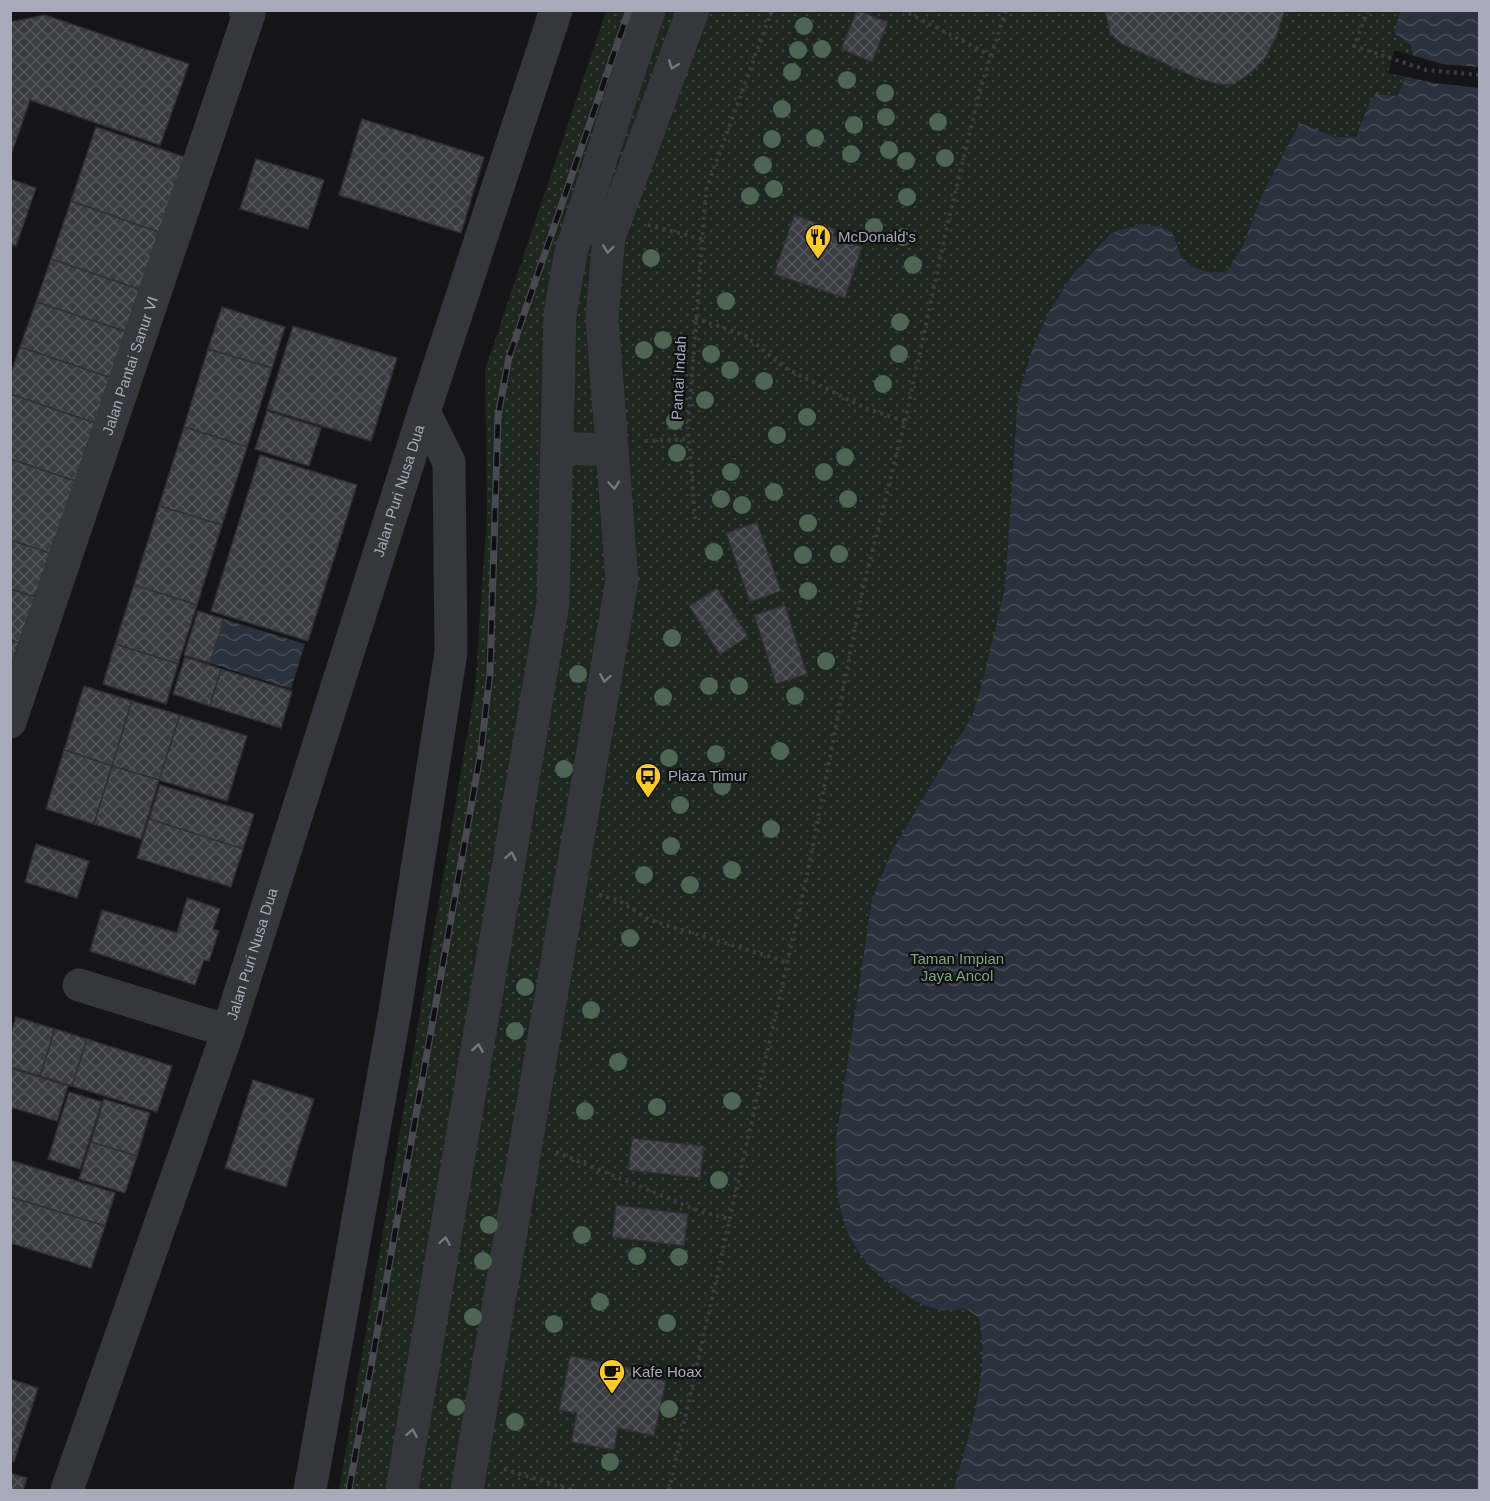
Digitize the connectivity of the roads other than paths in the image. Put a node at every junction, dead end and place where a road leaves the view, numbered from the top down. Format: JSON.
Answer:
{"nodes":[{"id":1,"x":245,"y":10,"type":"edge"},
{"id":2,"x":556,"y":10,"type":"edge"},
{"id":3,"x":649,"y":10,"type":"edge"},
{"id":4,"x":693,"y":10,"type":"edge"},
{"id":5,"x":424,"y":412,"type":"junction"},
{"id":6,"x":611,"y":446,"type":"junction"},
{"id":7,"x":557,"y":448,"type":"junction"},
{"id":8,"x":10,"y":722,"type":"edge"},
{"id":9,"x":78,"y":986,"type":"dead end"},
{"id":10,"x":228,"y":1031,"type":"junction"},
{"id":11,"x":67,"y":1491,"type":"edge"},
{"id":12,"x":310,"y":1491,"type":"edge"},
{"id":13,"x":402,"y":1491,"type":"edge"},
{"id":14,"x":467,"y":1491,"type":"edge"}],
"edges":[{"from":1,"to":8,"type":"street","name":"Jalan Pantai Sanur VI"},
{"from":2,"to":5,"type":"street","name":"Jalan Puri Nusa Dua"},
{"from":3,"to":7,"type":"street"},
{"from":4,"to":6,"type":"street","one_way":true},
{"from":5,"to":10,"type":"street","name":"Jalan Puri Nusa Dua"},
{"from":5,"to":12,"type":"street","name":"Jalan Puri Nusa Dua"},
{"from":6,"to":7,"type":"street"},
{"from":6,"to":14,"type":"street","one_way":true},
{"from":13,"to":7,"type":"street","one_way":true},
{"from":9,"to":10,"type":"street"},
{"from":10,"to":11,"type":"street","name":"Jalan Puri Nusa Dua"}]}
